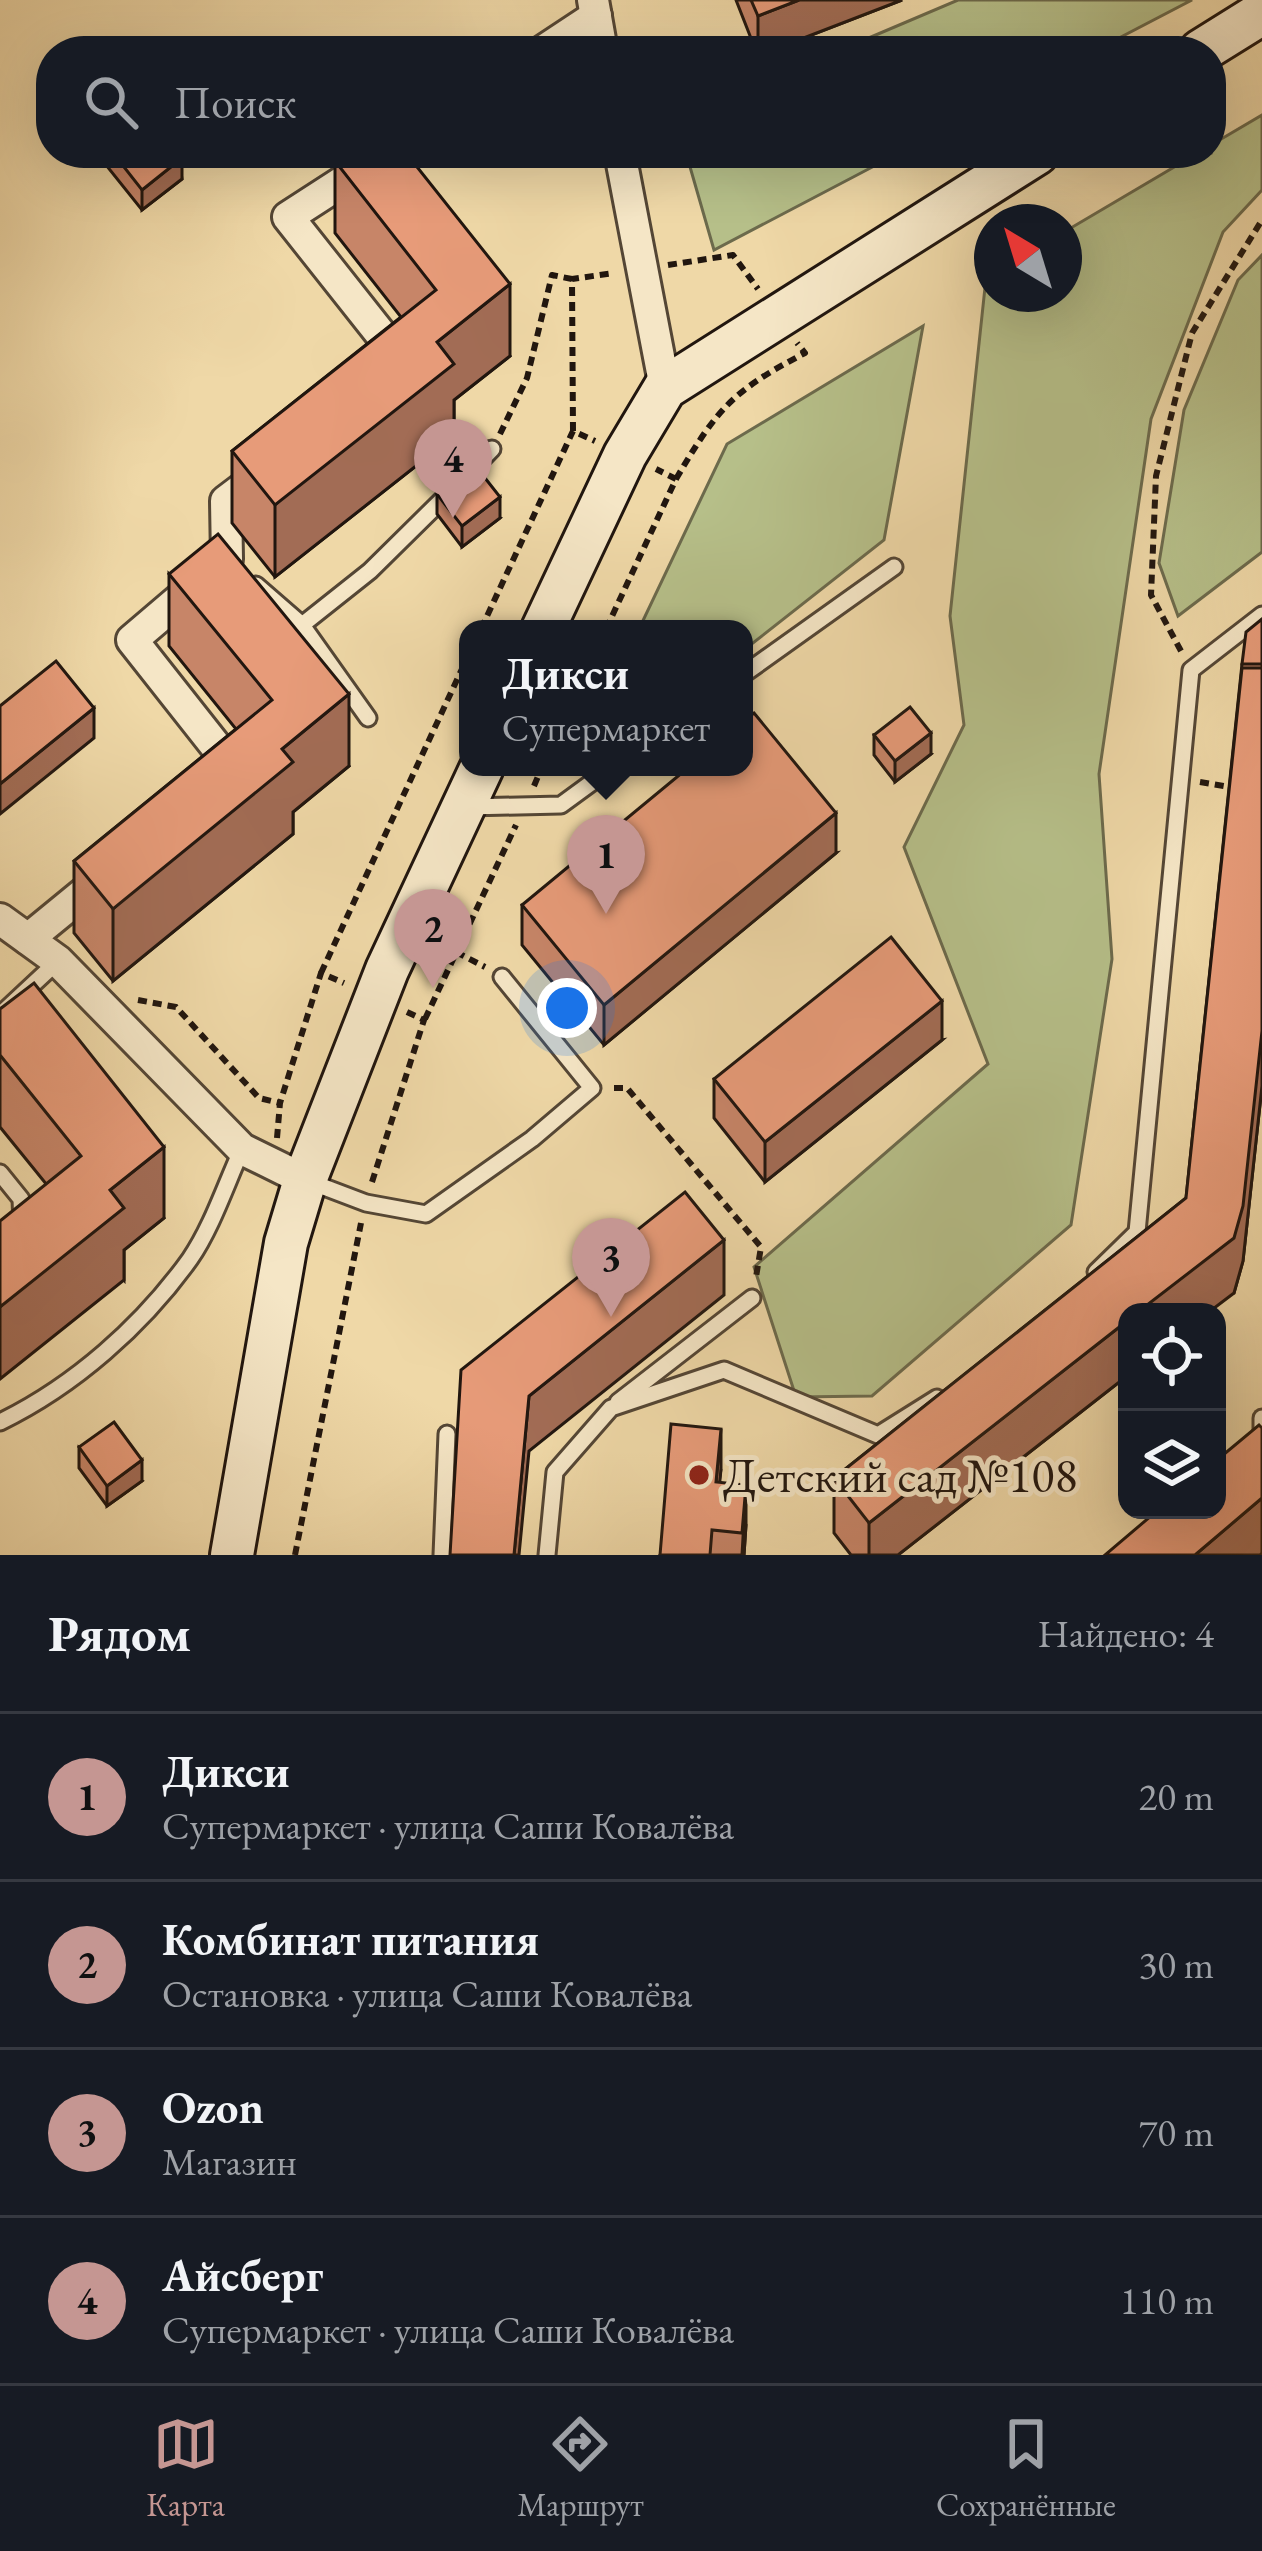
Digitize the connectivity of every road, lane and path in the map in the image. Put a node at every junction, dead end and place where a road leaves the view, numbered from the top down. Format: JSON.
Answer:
{"nodes":[{"id":1,"x":595,"y":8,"type":"edge"},
{"id":2,"x":1262,"y":13,"type":"edge"},
{"id":3,"x":561,"y":36,"type":"edge"},
{"id":4,"x":1225,"y":36,"type":"edge"},
{"id":5,"x":364,"y":168,"type":"edge"},
{"id":6,"x":623,"y":168,"type":"edge"},
{"id":7,"x":1013,"y":168,"type":"edge"},
{"id":8,"x":1262,"y":220,"type":"edge"},
{"id":9,"x":572,"y":279,"type":"dead end"},
{"id":10,"x":665,"y":388,"type":"junction"},
{"id":11,"x":367,"y":389,"type":"edge"},
{"id":12,"x":492,"y":449,"type":"joint"},
{"id":13,"x":279,"y":459,"type":"edge"},
{"id":14,"x":226,"y":560,"type":"junction"},
{"id":15,"x":894,"y":567,"type":"dead end"},
{"id":16,"x":1262,"y":616,"type":"edge"},
{"id":17,"x":547,"y":620,"type":"edge"},
{"id":18,"x":302,"y":625,"type":"junction"},
{"id":19,"x":753,"y":668,"type":"edge"},
{"id":20,"x":1191,"y":670,"type":"junction"},
{"id":21,"x":459,"y":675,"type":"edge"},
{"id":22,"x":368,"y":718,"type":"dead end"},
{"id":23,"x":478,"y":776,"type":"edge"},
{"id":24,"x":538,"y":776,"type":"edge"},
{"id":25,"x":601,"y":776,"type":"edge"},
{"id":26,"x":1179,"y":778,"type":"junction"},
{"id":27,"x":1235,"y":788,"type":"edge"},
{"id":28,"x":199,"y":796,"type":"edge"},
{"id":29,"x":463,"y":807,"type":"junction"},
{"id":30,"x":524,"y":807,"type":"junction"},
{"id":31,"x":131,"y":854,"type":"edge"},
{"id":32,"x":0,"y":919,"type":"edge"},
{"id":33,"x":28,"y":939,"type":"junction"},
{"id":34,"x":456,"y":952,"type":"junction"},
{"id":35,"x":58,"y":961,"type":"junction"},
{"id":36,"x":321,"y":973,"type":"dead end"},
{"id":37,"x":502,"y":977,"type":"joint"},
{"id":38,"x":120,"y":996,"type":"dead end"},
{"id":39,"x":0,"y":1015,"type":"edge"},
{"id":40,"x":424,"y":1020,"type":"dead end"},
{"id":41,"x":592,"y":1088,"type":"junction"},
{"id":42,"x":280,"y":1103,"type":"dead end"},
{"id":43,"x":242,"y":1149,"type":"junction"},
{"id":44,"x":0,"y":1173,"type":"edge"},
{"id":45,"x":305,"y":1180,"type":"junction"},
{"id":46,"x":0,"y":1243,"type":"edge"},
{"id":47,"x":1086,"y":1282,"type":"edge"},
{"id":48,"x":752,"y":1298,"type":"joint"},
{"id":49,"x":957,"y":1386,"type":"edge"},
{"id":50,"x":610,"y":1408,"type":"junction"},
{"id":51,"x":0,"y":1422,"type":"edge"},
{"id":52,"x":1262,"y":1428,"type":"edge"},
{"id":53,"x":447,"y":1434,"type":"dead end"},
{"id":54,"x":1246,"y":1444,"type":"edge"},
{"id":55,"x":232,"y":1555,"type":"edge"},
{"id":56,"x":442,"y":1555,"type":"edge"},
{"id":57,"x":547,"y":1555,"type":"edge"}],
"edges":[{"from":1,"to":3,"type":"street"},
{"from":2,"to":4,"type":"street"},
{"from":5,"to":11,"type":"street"},
{"from":6,"to":10,"type":"street"},
{"from":7,"to":10,"type":"street"},
{"from":8,"to":20,"type":"path"},
{"from":9,"to":12,"type":"path"},
{"from":10,"to":17,"type":"street"},
{"from":12,"to":18,"type":"lane"},
{"from":13,"to":14,"type":"street"},
{"from":14,"to":18,"type":"lane"},
{"from":14,"to":28,"type":"street"},
{"from":15,"to":19,"type":"lane"},
{"from":16,"to":20,"type":"lane"},
{"from":18,"to":22,"type":"lane"},
{"from":20,"to":26,"type":"lane"},
{"from":21,"to":36,"type":"path"},
{"from":23,"to":29,"type":"street"},
{"from":24,"to":30,"type":"path"},
{"from":25,"to":30,"type":"lane"},
{"from":26,"to":27,"type":"path"},
{"from":26,"to":47,"type":"lane"},
{"from":29,"to":30,"type":"lane"},
{"from":29,"to":45,"type":"street"},
{"from":30,"to":34,"type":"path"},
{"from":31,"to":33,"type":"street"},
{"from":32,"to":33,"type":"street"},
{"from":33,"to":35,"type":"street"},
{"from":34,"to":37,"type":"path"},
{"from":34,"to":40,"type":"path"},
{"from":35,"to":39,"type":"lane"},
{"from":35,"to":43,"type":"street"},
{"from":37,"to":41,"type":"lane"},
{"from":38,"to":42,"type":"path"},
{"from":41,"to":45,"type":"lane"},
{"from":41,"to":48,"type":"path"},
{"from":43,"to":45,"type":"street"},
{"from":43,"to":51,"type":"lane"},
{"from":44,"to":46,"type":"lane"},
{"from":45,"to":55,"type":"street"},
{"from":48,"to":50,"type":"lane"},
{"from":49,"to":50,"type":"lane"},
{"from":50,"to":57,"type":"lane"},
{"from":52,"to":54,"type":"lane"},
{"from":53,"to":56,"type":"lane"}]}
